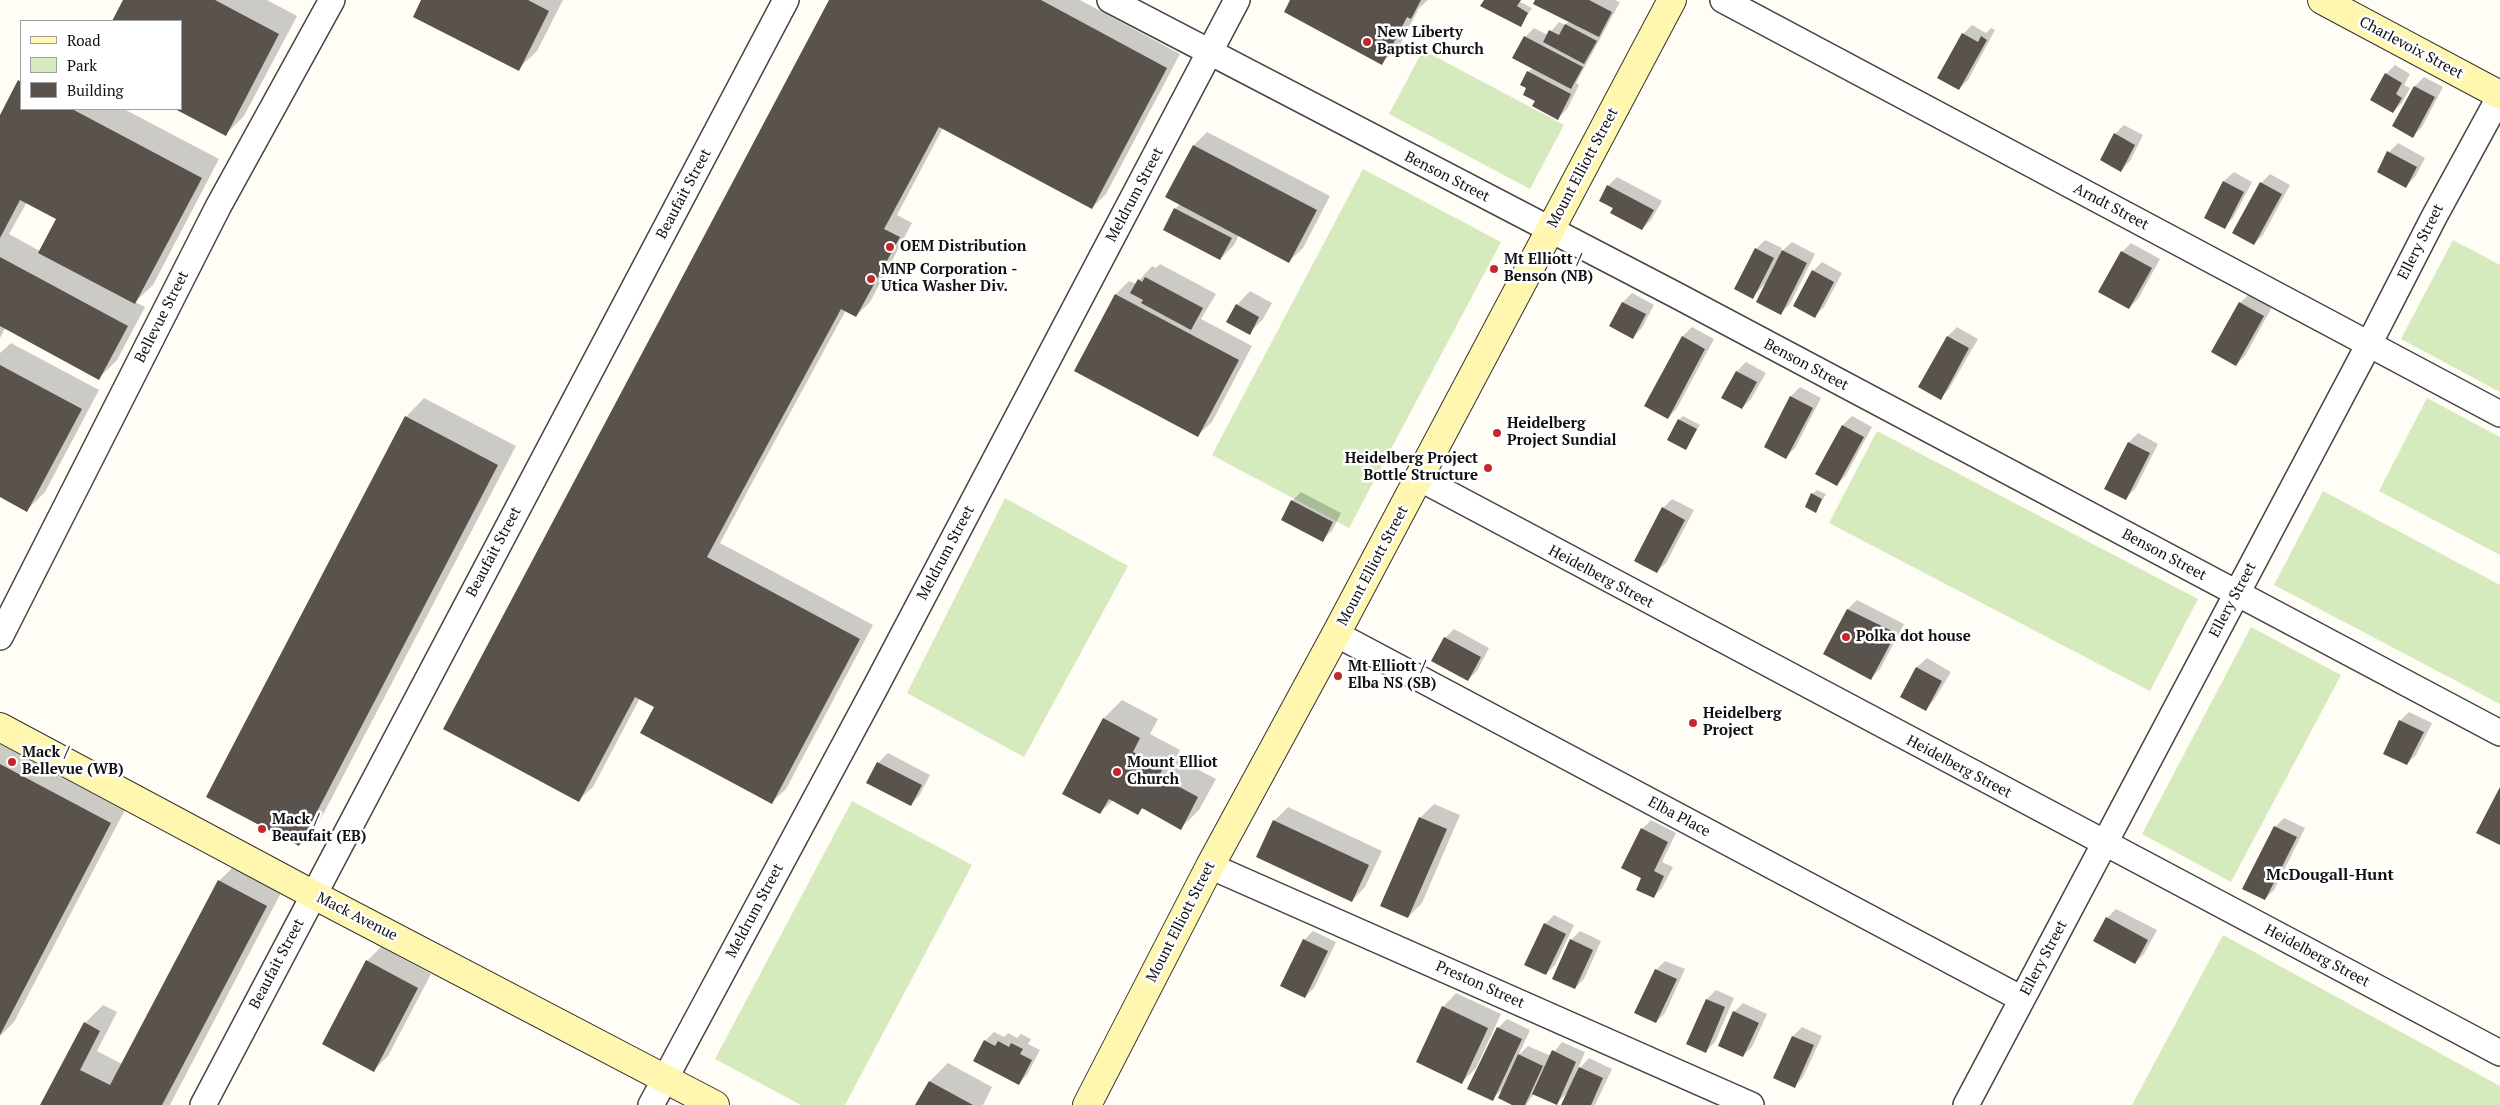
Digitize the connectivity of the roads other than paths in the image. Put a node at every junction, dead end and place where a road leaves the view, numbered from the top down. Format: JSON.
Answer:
{"nodes":[{"id":1,"x":332,"y":0,"type":"edge"},
{"id":2,"x":786,"y":0,"type":"edge"},
{"id":3,"x":1110,"y":0,"type":"edge"},
{"id":4,"x":1237,"y":0,"type":"edge"},
{"id":5,"x":1672,"y":0,"type":"edge"},
{"id":6,"x":1723,"y":0,"type":"edge"},
{"id":7,"x":2322,"y":0,"type":"edge"},
{"id":8,"x":1211,"y":53,"type":"junction"},
{"id":9,"x":2500,"y":96,"type":"edge"},
{"id":10,"x":1550,"y":231,"type":"junction"},
{"id":11,"x":2369,"y":344,"type":"junction"},
{"id":12,"x":2500,"y":414,"type":"edge"},
{"id":13,"x":1419,"y":478,"type":"junction"},
{"id":14,"x":2237,"y":594,"type":"junction"},
{"id":15,"x":1336,"y":634,"type":"junction"},
{"id":16,"x":0,"y":637,"type":"edge"},
{"id":17,"x":0,"y":727,"type":"edge"},
{"id":18,"x":2500,"y":734,"type":"edge"},
{"id":19,"x":2104,"y":844,"type":"junction"},
{"id":20,"x":1210,"y":866,"type":"junction"},
{"id":21,"x":314,"y":894,"type":"junction"},
{"id":22,"x":2022,"y":999,"type":"junction"},
{"id":23,"x":2500,"y":1053,"type":"edge"},
{"id":24,"x":666,"y":1079,"type":"junction"},
{"id":25,"x":202,"y":1105,"type":"edge"},
{"id":26,"x":651,"y":1105,"type":"edge"},
{"id":27,"x":715,"y":1105,"type":"edge"},
{"id":28,"x":1087,"y":1105,"type":"edge"},
{"id":29,"x":1751,"y":1105,"type":"edge"},
{"id":30,"x":1966,"y":1105,"type":"edge"}],
"edges":[{"from":1,"to":16,"type":"street","name":"Bellevue Street"},
{"from":2,"to":21,"type":"street","name":"Beaufait Street"},
{"from":3,"to":8,"type":"street","name":"Benson Street"},
{"from":4,"to":8,"type":"street","name":"Meldrum Street"},
{"from":5,"to":10,"type":"main road","name":"Mount Elliott Street"},
{"from":6,"to":11,"type":"street","name":"Arndt Street"},
{"from":7,"to":9,"type":"main road","name":"Charlevoix Street"},
{"from":8,"to":10,"type":"street","name":"Benson Street"},
{"from":8,"to":24,"type":"street","name":"Meldrum Street"},
{"from":9,"to":11,"type":"street","name":"Ellery Street"},
{"from":10,"to":13,"type":"main road","name":"Mount Elliott Street"},
{"from":10,"to":14,"type":"street","name":"Benson Street"},
{"from":11,"to":12,"type":"street","name":"Arndt Street"},
{"from":11,"to":14,"type":"street","name":"Ellery Street"},
{"from":13,"to":15,"type":"main road","name":"Mount Elliott Street"},
{"from":13,"to":19,"type":"street","name":"Heidelberg Street"},
{"from":14,"to":18,"type":"street","name":"Benson Street"},
{"from":14,"to":19,"type":"street","name":"Ellery Street"},
{"from":15,"to":20,"type":"main road","name":"Mount Elliott Street"},
{"from":15,"to":22,"type":"street","name":"Elba Place"},
{"from":17,"to":21,"type":"main road","name":"Mack Avenue"},
{"from":19,"to":22,"type":"street","name":"Ellery Street"},
{"from":19,"to":23,"type":"street","name":"Heidelberg Street"},
{"from":20,"to":28,"type":"main road","name":"Mount Elliott Street"},
{"from":20,"to":29,"type":"street","name":"Preston Street"},
{"from":21,"to":24,"type":"main road","name":"Mack Avenue"},
{"from":21,"to":25,"type":"street","name":"Beaufait Street"},
{"from":22,"to":30,"type":"street","name":"Ellery Street"},
{"from":24,"to":26,"type":"street","name":"Meldrum Street"},
{"from":24,"to":27,"type":"main road","name":"Mack Avenue"}]}
